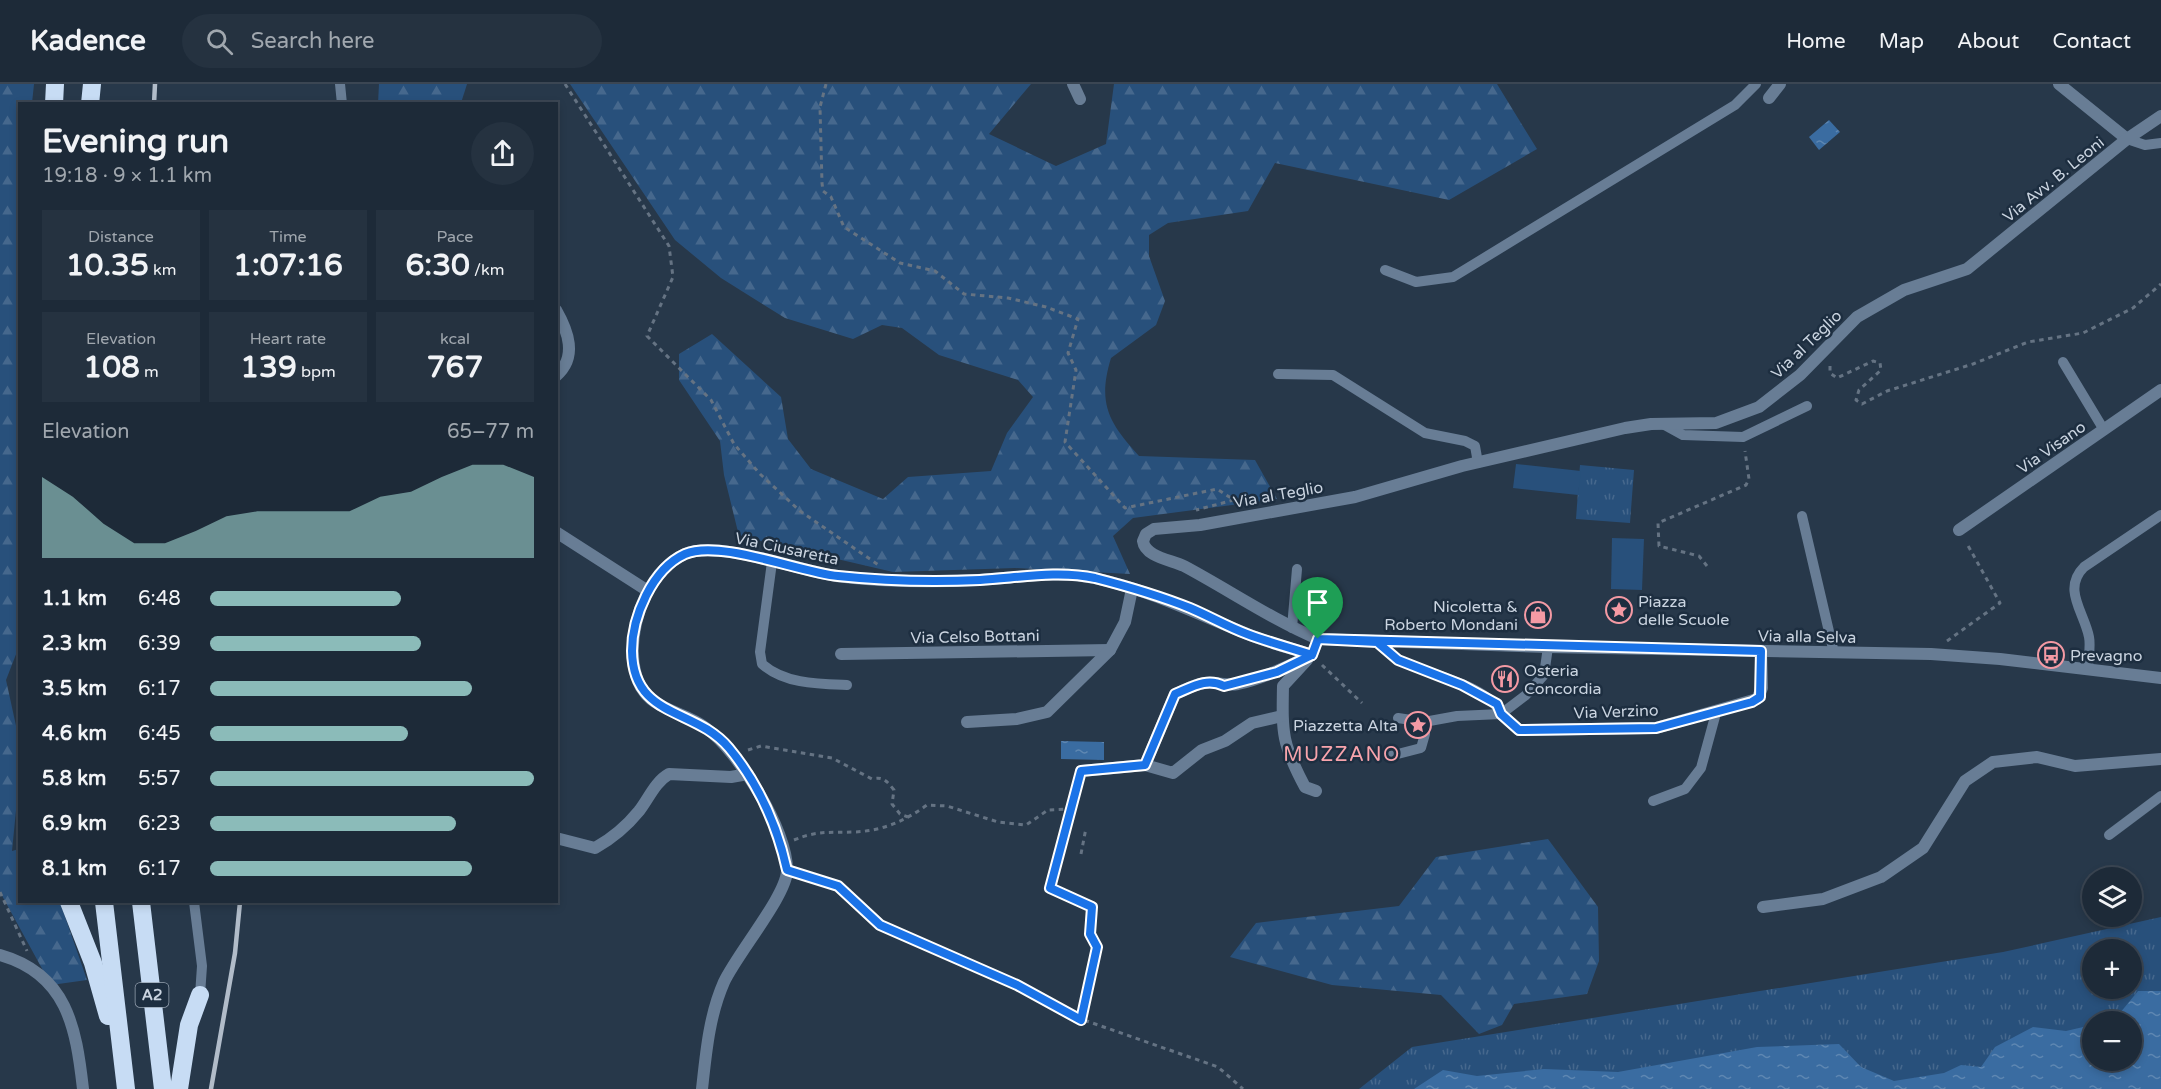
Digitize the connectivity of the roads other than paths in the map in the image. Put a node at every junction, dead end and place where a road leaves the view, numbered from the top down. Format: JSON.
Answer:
{"nodes":[{"id":1,"x":55,"y":84,"type":"edge"},
{"id":2,"x":92,"y":84,"type":"edge"},
{"id":3,"x":340,"y":84,"type":"edge"},
{"id":4,"x":1073,"y":84,"type":"edge"},
{"id":5,"x":1756,"y":84,"type":"edge"},
{"id":6,"x":1780,"y":84,"type":"edge"},
{"id":7,"x":2059,"y":84,"type":"edge"},
{"id":8,"x":1769,"y":98,"type":"dead end"},
{"id":9,"x":1080,"y":99,"type":"dead end"},
{"id":10,"x":54,"y":102,"type":"edge"},
{"id":11,"x":90,"y":102,"type":"edge"},
{"id":12,"x":342,"y":102,"type":"edge"},
{"id":13,"x":2161,"y":116,"type":"edge"},
{"id":14,"x":2127,"y":139,"type":"junction"},
{"id":15,"x":2161,"y":143,"type":"edge"},
{"id":16,"x":1968,"y":269,"type":"joint"},
{"id":17,"x":1385,"y":270,"type":"dead end"},
{"id":18,"x":558,"y":314,"type":"edge"},
{"id":19,"x":2063,"y":362,"type":"dead end"},
{"id":20,"x":558,"y":374,"type":"edge"},
{"id":21,"x":1278,"y":374,"type":"dead end"},
{"id":22,"x":2161,"y":390,"type":"edge"},
{"id":23,"x":1807,"y":406,"type":"dead end"},
{"id":24,"x":1663,"y":424,"type":"junction"},
{"id":25,"x":2104,"y":430,"type":"junction"},
{"id":26,"x":1478,"y":463,"type":"junction"},
{"id":27,"x":2161,"y":515,"type":"edge"},
{"id":28,"x":1802,"y":516,"type":"dead end"},
{"id":29,"x":1959,"y":530,"type":"road end"},
{"id":30,"x":558,"y":533,"type":"edge"},
{"id":31,"x":772,"y":562,"type":"junction"},
{"id":32,"x":1297,"y":569,"type":"dead end"},
{"id":33,"x":1132,"y":589,"type":"junction"},
{"id":34,"x":648,"y":591,"type":"junction"},
{"id":35,"x":1292,"y":628,"type":"junction"},
{"id":36,"x":1318,"y":639,"type":"junction"},
{"id":37,"x":1359,"y":642,"type":"joint"},
{"id":38,"x":1377,"y":642,"type":"junction"},
{"id":39,"x":1548,"y":647,"type":"junction"},
{"id":40,"x":1110,"y":650,"type":"junction"},
{"id":41,"x":1761,"y":651,"type":"junction"},
{"id":42,"x":1834,"y":653,"type":"junction"},
{"id":43,"x":841,"y":654,"type":"dead end"},
{"id":44,"x":1312,"y":655,"type":"junction"},
{"id":45,"x":2088,"y":670,"type":"junction"},
{"id":46,"x":2161,"y":678,"type":"edge"},
{"id":47,"x":847,"y":685,"type":"dead end"},
{"id":48,"x":1716,"y":713,"type":"junction"},
{"id":49,"x":1501,"y":714,"type":"junction"},
{"id":50,"x":1282,"y":716,"type":"junction"},
{"id":51,"x":1398,"y":718,"type":"dead end"},
{"id":52,"x":967,"y":722,"type":"dead end"},
{"id":53,"x":1424,"y":722,"type":"junction"},
{"id":54,"x":1390,"y":756,"type":"dead end"},
{"id":55,"x":2161,"y":759,"type":"edge"},
{"id":56,"x":1145,"y":765,"type":"junction"},
{"id":57,"x":1081,"y":771,"type":"road end"},
{"id":58,"x":748,"y":774,"type":"junction"},
{"id":59,"x":1316,"y":791,"type":"dead end"},
{"id":60,"x":2161,"y":796,"type":"edge"},
{"id":61,"x":1653,"y":801,"type":"dead end"},
{"id":62,"x":2109,"y":835,"type":"dead end"},
{"id":63,"x":558,"y":839,"type":"edge"},
{"id":64,"x":69,"y":903,"type":"edge"},
{"id":65,"x":104,"y":903,"type":"edge"},
{"id":66,"x":141,"y":903,"type":"edge"},
{"id":67,"x":194,"y":903,"type":"edge"},
{"id":68,"x":1763,"y":907,"type":"dead end"},
{"id":69,"x":0,"y":955,"type":"edge"},
{"id":70,"x":200,"y":995,"type":"joint"},
{"id":71,"x":123,"y":1068,"type":"junction"},
{"id":72,"x":83,"y":1089,"type":"edge"},
{"id":73,"x":126,"y":1089,"type":"edge"},
{"id":74,"x":164,"y":1089,"type":"edge"},
{"id":75,"x":179,"y":1089,"type":"edge"},
{"id":76,"x":702,"y":1089,"type":"edge"}],
"edges":[{"from":1,"to":10,"type":"highway"},
{"from":2,"to":11,"type":"highway"},
{"from":3,"to":12,"type":"lane"},
{"from":4,"to":9,"type":"street"},
{"from":5,"to":17,"type":"lane"},
{"from":6,"to":8,"type":"street"},
{"from":7,"to":14,"type":"street"},
{"from":13,"to":14,"type":"street","name":"Via Avv. B. Leoni"},
{"from":14,"to":15,"type":"lane"},
{"from":14,"to":16,"type":"street","name":"Via Avv. B. Leoni"},
{"from":16,"to":24,"type":"street","name":"Via al Teglio"},
{"from":18,"to":20,"type":"street"},
{"from":19,"to":25,"type":"lane"},
{"from":21,"to":26,"type":"lane"},
{"from":22,"to":25,"type":"street","name":"Via Visano"},
{"from":23,"to":24,"type":"lane","name":"Via al Teglio"},
{"from":24,"to":26,"type":"street","name":"Via al Teglio"},
{"from":25,"to":29,"type":"street","name":"Via Visano"},
{"from":26,"to":35,"type":"street","name":"Via al Teglio"},
{"from":27,"to":45,"type":"lane"},
{"from":28,"to":42,"type":"lane"},
{"from":30,"to":34,"type":"street"},
{"from":31,"to":33,"type":"street","name":"Via Ciusaretta"},
{"from":31,"to":34,"type":"street","name":"Via Ciusaretta"},
{"from":31,"to":47,"type":"lane"},
{"from":32,"to":35,"type":"lane"},
{"from":33,"to":40,"type":"street"},
{"from":33,"to":44,"type":"street","name":"Via Ciusaretta"},
{"from":34,"to":58,"type":"street","name":"Via Ciusaretta"},
{"from":35,"to":36,"type":"street","name":"Via al Teglio"},
{"from":36,"to":37,"type":"street","name":"Via al Teglio"},
{"from":36,"to":44,"type":"street"},
{"from":37,"to":38,"type":"street","name":"Via alla Selva"},
{"from":38,"to":39,"type":"street","name":"Via alla Selva"},
{"from":38,"to":49,"type":"lane"},
{"from":39,"to":41,"type":"street","name":"Via alla Selva"},
{"from":39,"to":49,"type":"lane"},
{"from":40,"to":43,"type":"street","name":"Via Celso Bottani"},
{"from":40,"to":52,"type":"street"},
{"from":41,"to":42,"type":"street","name":"Via alla Selva"},
{"from":41,"to":48,"type":"street","name":"Via Verzino"},
{"from":42,"to":45,"type":"street","name":"Via alla Selva"},
{"from":44,"to":50,"type":"street"},
{"from":44,"to":56,"type":"street"},
{"from":45,"to":46,"type":"street","name":"Via alla Selva"},
{"from":48,"to":49,"type":"street","name":"Via Verzino"},
{"from":48,"to":61,"type":"lane"},
{"from":49,"to":53,"type":"lane"},
{"from":50,"to":56,"type":"street"},
{"from":50,"to":59,"type":"street"},
{"from":51,"to":53,"type":"lane"},
{"from":53,"to":54,"type":"lane"},
{"from":55,"to":68,"type":"street"},
{"from":56,"to":57,"type":"street"},
{"from":58,"to":63,"type":"street"},
{"from":58,"to":76,"type":"street","name":"Via Ciusaretta"},
{"from":60,"to":62,"type":"lane"},
{"from":64,"to":71,"type":"highway","number":"A2"},
{"from":65,"to":71,"type":"highway","number":"A2"},
{"from":66,"to":74,"type":"highway","number":"A2"},
{"from":67,"to":70,"type":"lane"},
{"from":69,"to":72,"type":"street"},
{"from":70,"to":75,"type":"highway"},
{"from":71,"to":73,"type":"highway","number":"A2"}]}
